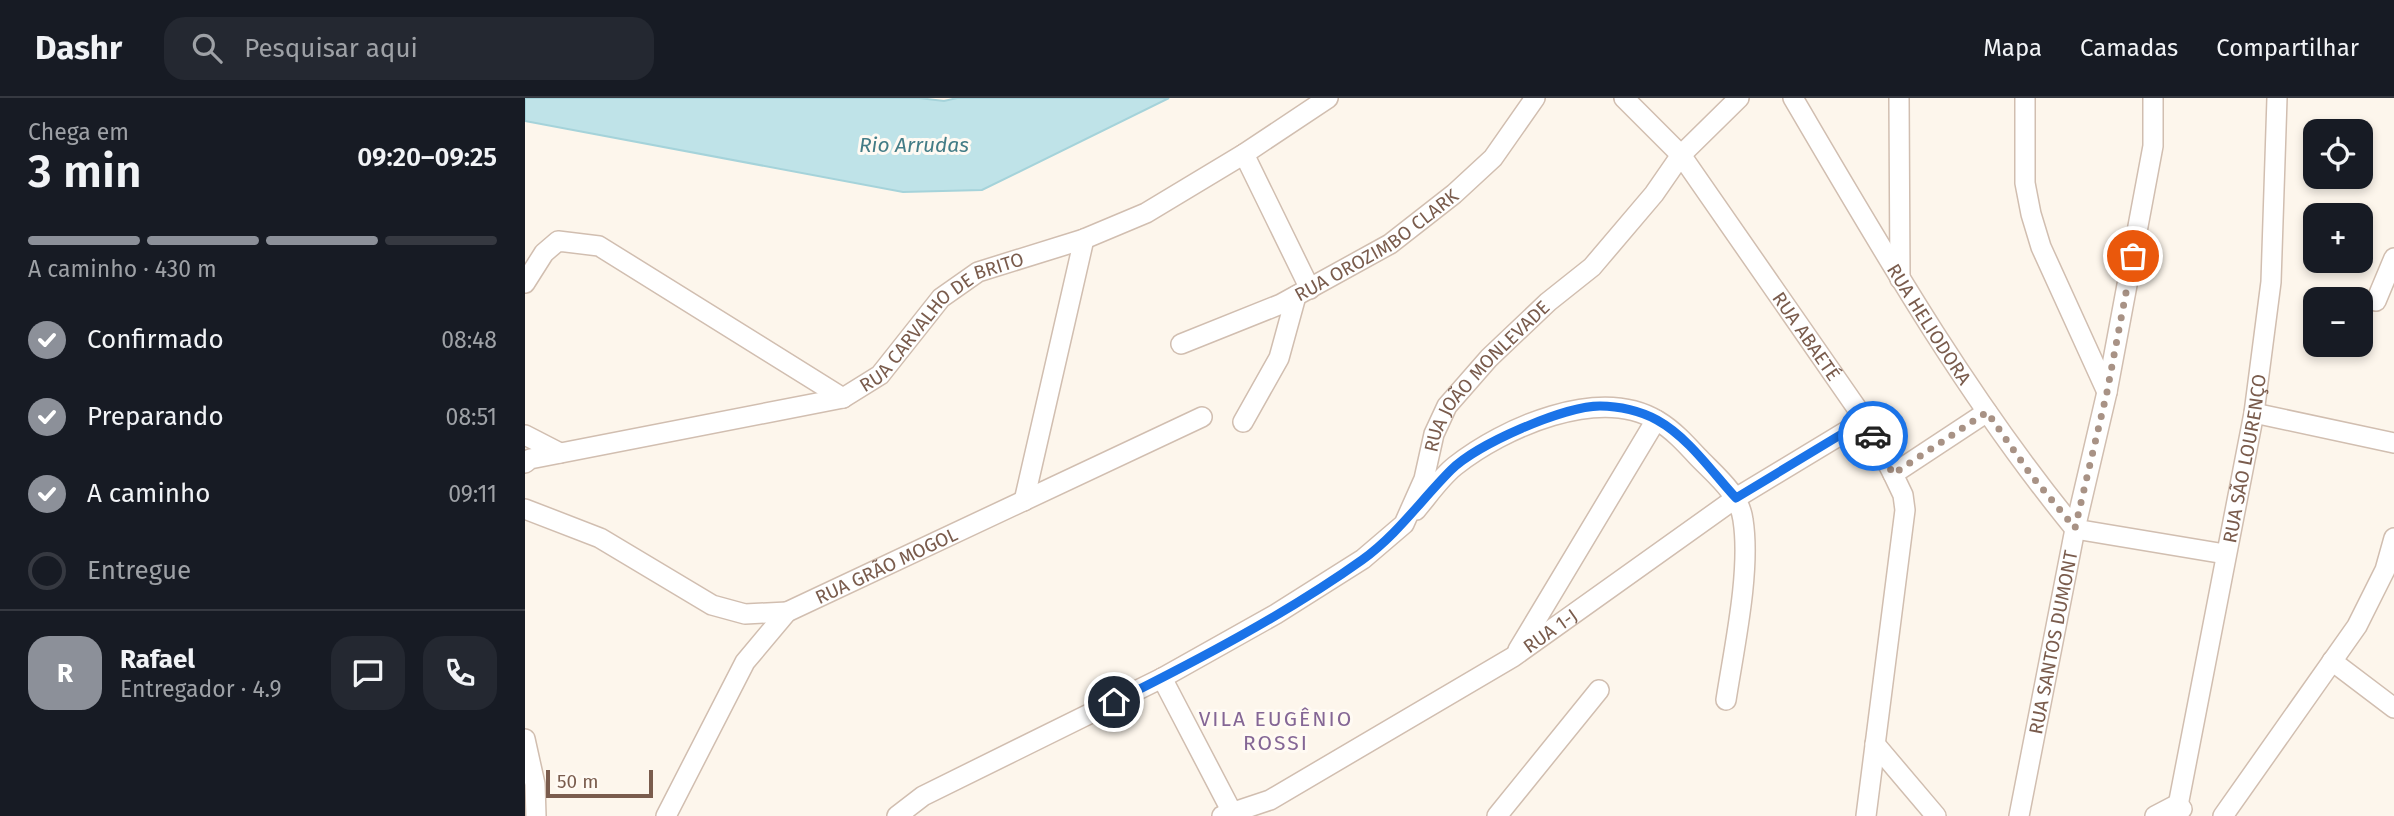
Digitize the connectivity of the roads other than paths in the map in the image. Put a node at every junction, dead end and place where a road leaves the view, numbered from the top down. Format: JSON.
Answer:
{"nodes":[{"id":1,"x":1328,"y":98,"type":"edge"},
{"id":2,"x":1535,"y":98,"type":"edge"},
{"id":3,"x":1625,"y":98,"type":"edge"},
{"id":4,"x":1739,"y":98,"type":"edge"},
{"id":5,"x":1793,"y":98,"type":"edge"},
{"id":6,"x":1899,"y":98,"type":"edge"},
{"id":7,"x":2025,"y":98,"type":"edge"},
{"id":8,"x":2153,"y":98,"type":"edge"},
{"id":9,"x":2277,"y":98,"type":"edge"},
{"id":10,"x":1244,"y":154,"type":"junction"},
{"id":11,"x":1681,"y":155,"type":"junction"},
{"id":12,"x":1084,"y":239,"type":"junction"},
{"id":13,"x":2394,"y":258,"type":"edge"},
{"id":14,"x":1901,"y":280,"type":"junction"},
{"id":15,"x":525,"y":283,"type":"edge"},
{"id":16,"x":1303,"y":292,"type":"junction"},
{"id":17,"x":2376,"y":301,"type":"dead end"},
{"id":18,"x":1181,"y":344,"type":"dead end"},
{"id":19,"x":2107,"y":392,"type":"junction"},
{"id":20,"x":843,"y":398,"type":"junction"},
{"id":21,"x":1987,"y":412,"type":"junction"},
{"id":22,"x":2254,"y":414,"type":"junction"},
{"id":23,"x":1202,"y":417,"type":"dead end"},
{"id":24,"x":1656,"y":420,"type":"junction"},
{"id":25,"x":1865,"y":420,"type":"junction"},
{"id":26,"x":1243,"y":422,"type":"dead end"},
{"id":27,"x":525,"y":435,"type":"edge"},
{"id":28,"x":2394,"y":443,"type":"edge"},
{"id":29,"x":560,"y":453,"type":"junction"},
{"id":30,"x":525,"y":463,"type":"edge"},
{"id":31,"x":1893,"y":474,"type":"junction"},
{"id":32,"x":1736,"y":498,"type":"junction"},
{"id":33,"x":1024,"y":501,"type":"junction"},
{"id":34,"x":525,"y":509,"type":"edge"},
{"id":35,"x":1404,"y":524,"type":"junction"},
{"id":36,"x":2075,"y":528,"type":"junction"},
{"id":37,"x":2394,"y":538,"type":"edge"},
{"id":38,"x":2225,"y":554,"type":"junction"},
{"id":39,"x":787,"y":612,"type":"junction"},
{"id":40,"x":1514,"y":657,"type":"junction"},
{"id":41,"x":2332,"y":661,"type":"junction"},
{"id":42,"x":1162,"y":678,"type":"junction"},
{"id":43,"x":1599,"y":690,"type":"dead end"},
{"id":44,"x":1726,"y":700,"type":"dead end"},
{"id":45,"x":2394,"y":708,"type":"edge"},
{"id":46,"x":525,"y":738,"type":"edge"},
{"id":47,"x":1875,"y":744,"type":"junction"},
{"id":48,"x":1266,"y":808,"type":"edge"},
{"id":49,"x":2180,"y":812,"type":"edge"},
{"id":50,"x":1229,"y":815,"type":"edge"},
{"id":51,"x":535,"y":816,"type":"edge"},
{"id":52,"x":666,"y":816,"type":"edge"},
{"id":53,"x":897,"y":816,"type":"edge"},
{"id":54,"x":1497,"y":816,"type":"edge"},
{"id":55,"x":1866,"y":816,"type":"edge"},
{"id":56,"x":1936,"y":816,"type":"edge"},
{"id":57,"x":2019,"y":816,"type":"edge"},
{"id":58,"x":2155,"y":816,"type":"edge"},
{"id":59,"x":2223,"y":816,"type":"edge"}],
"edges":[{"from":1,"to":10,"type":"street","name":"RUA CARVALHO DE BRITO"},
{"from":2,"to":16,"type":"street","name":"RUA OROZIMBO CLARK"},
{"from":3,"to":11,"type":"street","name":"RUA ABAETÉ"},
{"from":4,"to":11,"type":"street","name":"RUA JOÃO MONLEVADE"},
{"from":5,"to":14,"type":"street"},
{"from":6,"to":14,"type":"street","name":"RUA HELIODORA"},
{"from":7,"to":19,"type":"street"},
{"from":8,"to":19,"type":"street","name":"RUA SANTOS DUMONT"},
{"from":9,"to":22,"type":"street","name":"RUA SÃO LOURENÇO"},
{"from":10,"to":12,"type":"street","name":"RUA CARVALHO DE BRITO"},
{"from":10,"to":16,"type":"street"},
{"from":11,"to":25,"type":"street","name":"RUA ABAETÉ"},
{"from":11,"to":35,"type":"street","name":"RUA JOÃO MONLEVADE"},
{"from":12,"to":20,"type":"street","name":"RUA CARVALHO DE BRITO"},
{"from":12,"to":33,"type":"street"},
{"from":13,"to":17,"type":"street"},
{"from":14,"to":21,"type":"street","name":"RUA HELIODORA"},
{"from":15,"to":20,"type":"street"},
{"from":16,"to":18,"type":"street","name":"RUA OROZIMBO CLARK"},
{"from":16,"to":26,"type":"street"},
{"from":19,"to":36,"type":"street","name":"RUA SANTOS DUMONT"},
{"from":20,"to":29,"type":"street","name":"RUA CARVALHO DE BRITO"},
{"from":21,"to":31,"type":"street"},
{"from":21,"to":36,"type":"street","name":"RUA HELIODORA"},
{"from":22,"to":28,"type":"street"},
{"from":22,"to":38,"type":"street","name":"RUA SÃO LOURENÇO"},
{"from":23,"to":33,"type":"street","name":"RUA GRÃO MOGOL"},
{"from":24,"to":32,"type":"street"},
{"from":24,"to":35,"type":"street"},
{"from":24,"to":40,"type":"street"},
{"from":25,"to":31,"type":"street","name":"RUA ABAETÉ"},
{"from":25,"to":32,"type":"street","name":"RUA 1-J"},
{"from":27,"to":29,"type":"street"},
{"from":29,"to":30,"type":"street","name":"RUA CARVALHO DE BRITO"},
{"from":31,"to":47,"type":"street","name":"RUA ABAETÉ"},
{"from":32,"to":40,"type":"street","name":"RUA 1-J"},
{"from":32,"to":44,"type":"street"},
{"from":33,"to":39,"type":"street","name":"RUA GRÃO MOGOL"},
{"from":34,"to":39,"type":"street"},
{"from":35,"to":42,"type":"street","name":"RUA JOÃO MONLEVADE"},
{"from":36,"to":38,"type":"street"},
{"from":36,"to":57,"type":"street","name":"RUA SANTOS DUMONT"},
{"from":37,"to":41,"type":"street"},
{"from":38,"to":49,"type":"street","name":"RUA SÃO LOURENÇO"},
{"from":39,"to":52,"type":"street","name":"RUA GRÃO MOGOL"},
{"from":40,"to":48,"type":"street","name":"RUA 1-J"},
{"from":41,"to":45,"type":"street"},
{"from":41,"to":59,"type":"street"},
{"from":42,"to":50,"type":"street"},
{"from":42,"to":53,"type":"street","name":"RUA JOÃO MONLEVADE"},
{"from":43,"to":54,"type":"street"},
{"from":46,"to":51,"type":"street"},
{"from":47,"to":55,"type":"street","name":"RUA ABAETÉ"},
{"from":47,"to":56,"type":"street"},
{"from":48,"to":50,"type":"street","name":"RUA 1-J"},
{"from":49,"to":58,"type":"street"}]}
